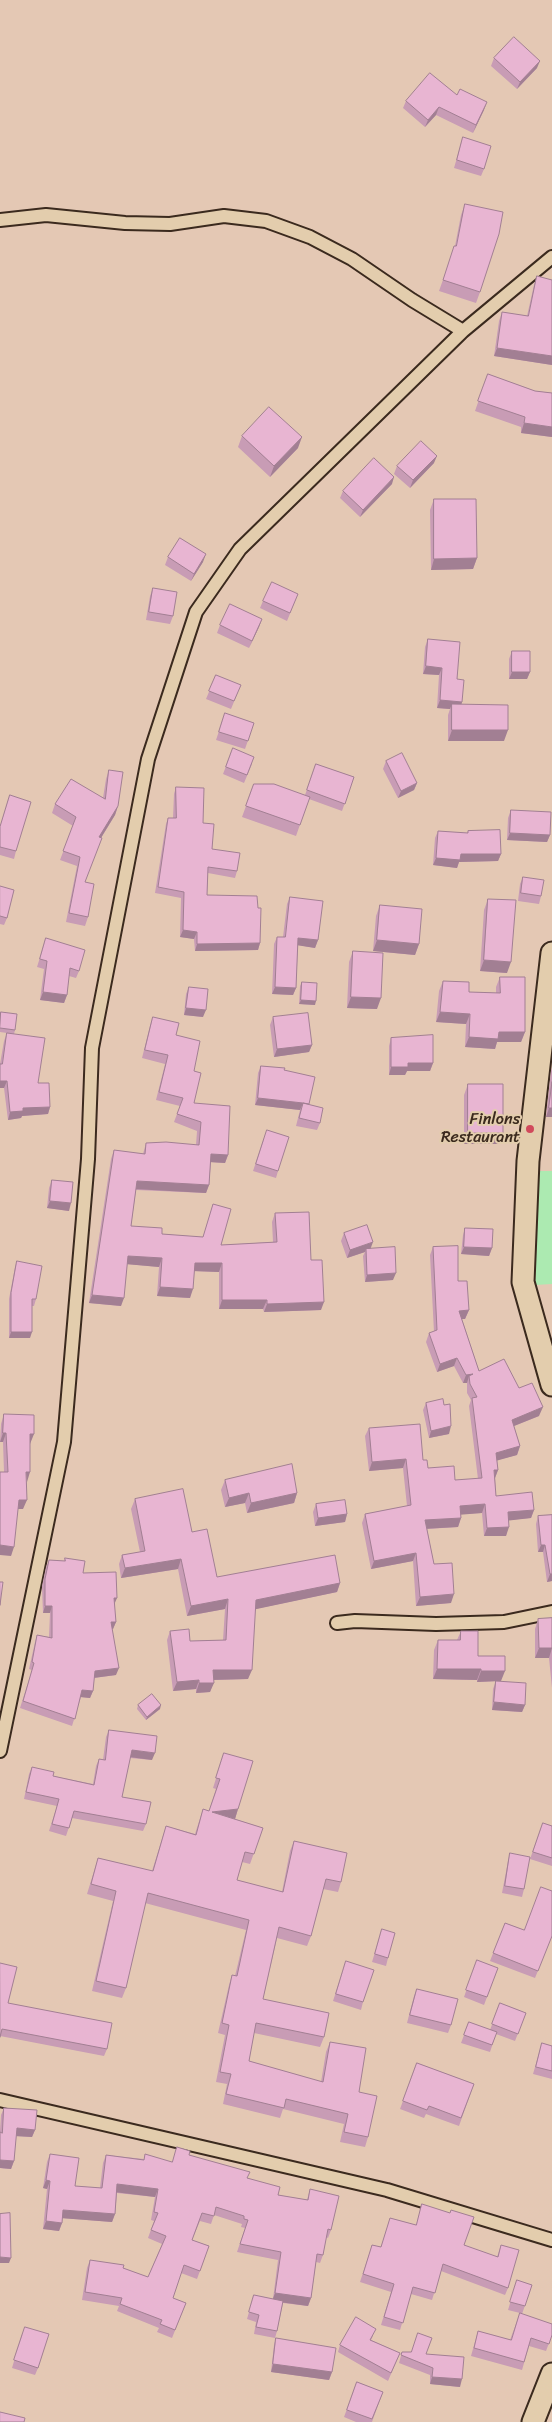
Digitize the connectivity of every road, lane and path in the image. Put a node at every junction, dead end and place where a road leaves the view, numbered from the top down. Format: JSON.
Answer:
{"nodes":[{"id":1,"x":0,"y":220,"type":"edge"},
{"id":2,"x":552,"y":257,"type":"edge"},
{"id":3,"x":463,"y":331,"type":"junction"},
{"id":4,"x":552,"y":952,"type":"edge"},
{"id":5,"x":552,"y":1385,"type":"edge"},
{"id":6,"x":552,"y":1612,"type":"edge"},
{"id":7,"x":337,"y":1623,"type":"dead end"},
{"id":8,"x":0,"y":1751,"type":"edge"},
{"id":9,"x":0,"y":2100,"type":"edge"},
{"id":10,"x":552,"y":2240,"type":"edge"},
{"id":11,"x":552,"y":2374,"type":"edge"},
{"id":12,"x":533,"y":2422,"type":"edge"}],
"edges":[{"from":1,"to":3,"type":"street"},
{"from":2,"to":3,"type":"street"},
{"from":3,"to":8,"type":"street"},
{"from":4,"to":5,"type":"main road"},
{"from":6,"to":7,"type":"street"},
{"from":9,"to":10,"type":"street"},
{"from":11,"to":12,"type":"main road"}]}
